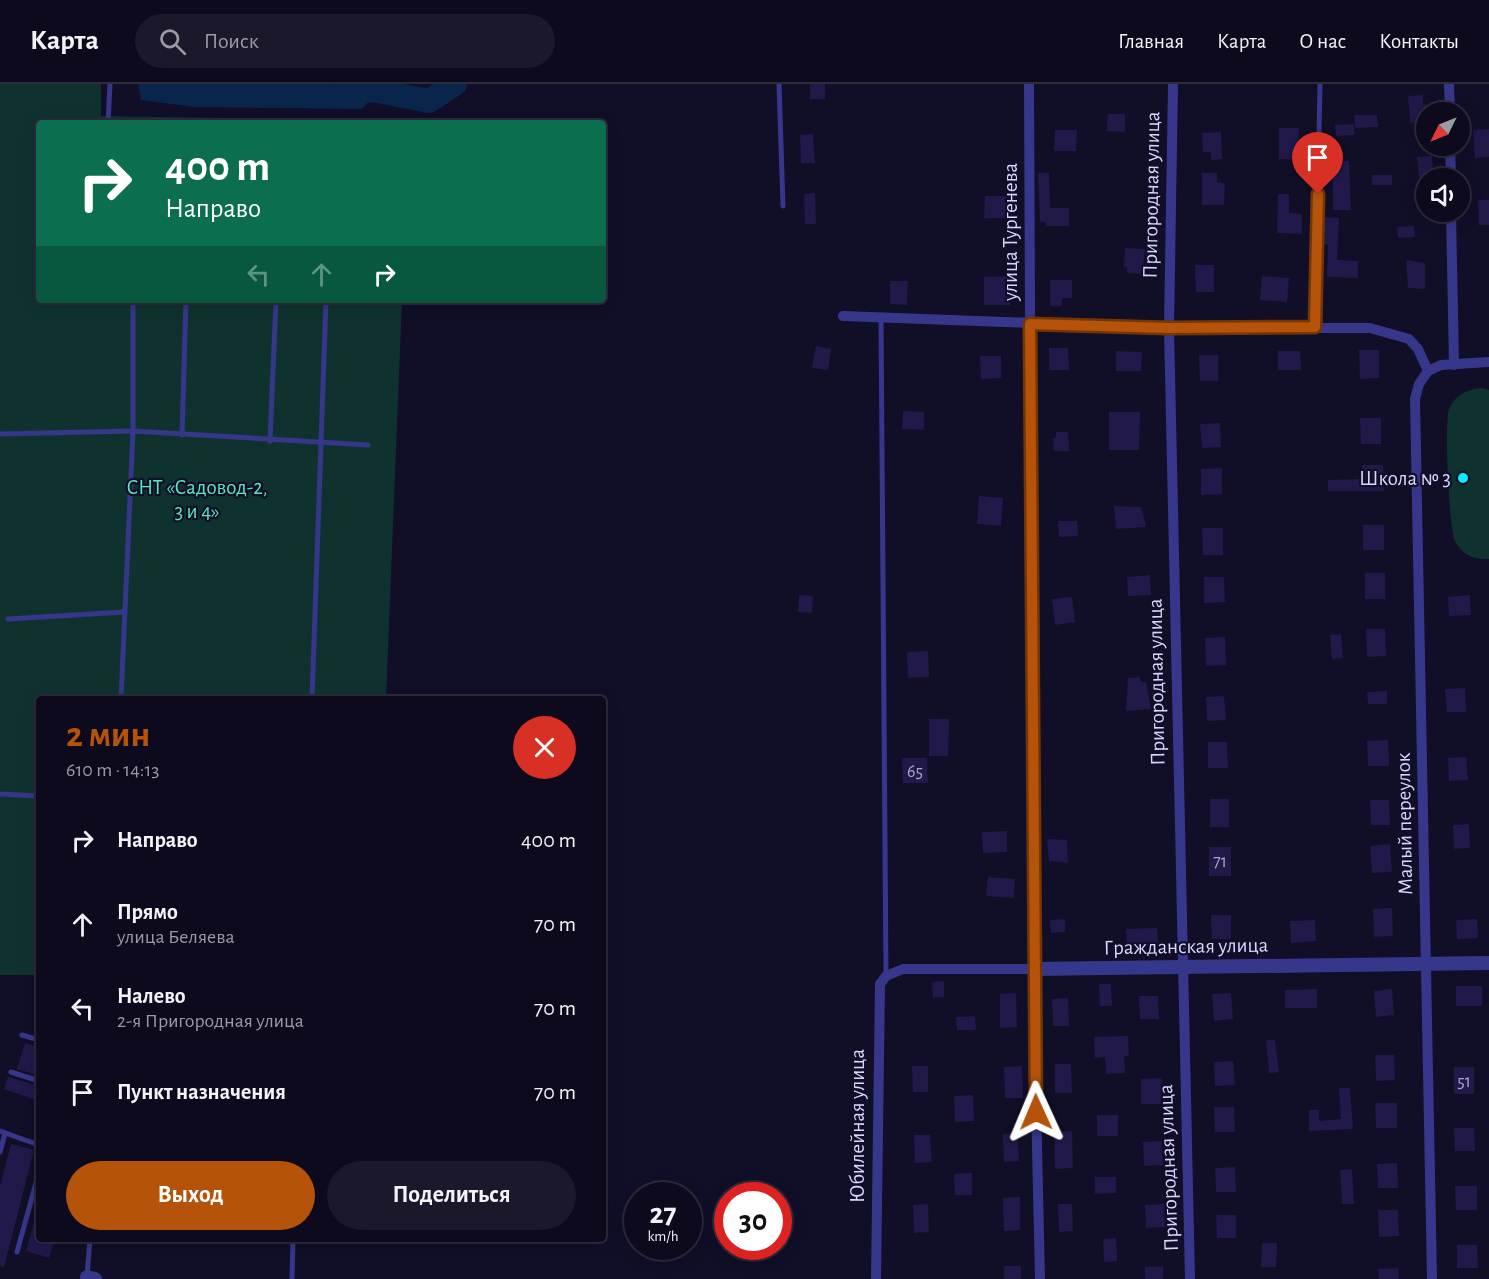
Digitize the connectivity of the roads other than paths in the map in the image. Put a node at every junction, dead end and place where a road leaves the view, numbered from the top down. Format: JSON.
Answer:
{"nodes":[{"id":1,"x":110,"y":84,"type":"edge"},
{"id":2,"x":779,"y":84,"type":"edge"},
{"id":3,"x":1029,"y":84,"type":"edge"},
{"id":4,"x":1173,"y":84,"type":"edge"},
{"id":5,"x":1320,"y":84,"type":"edge"},
{"id":6,"x":1449,"y":84,"type":"edge"},
{"id":7,"x":1450,"y":102,"type":"edge"},
{"id":8,"x":108,"y":120,"type":"edge"},
{"id":9,"x":783,"y":206,"type":"dead end"},
{"id":10,"x":1451,"y":222,"type":"edge"},
{"id":11,"x":133,"y":303,"type":"edge"},
{"id":12,"x":186,"y":303,"type":"edge"},
{"id":13,"x":276,"y":303,"type":"edge"},
{"id":14,"x":326,"y":303,"type":"edge"},
{"id":15,"x":843,"y":316,"type":"dead end"},
{"id":16,"x":881,"y":317,"type":"junction"},
{"id":17,"x":1030,"y":324,"type":"junction"},
{"id":18,"x":1315,"y":327,"type":"junction"},
{"id":19,"x":1169,"y":328,"type":"junction"},
{"id":20,"x":1489,"y":362,"type":"edge"},
{"id":21,"x":1454,"y":364,"type":"junction"},
{"id":22,"x":1428,"y":371,"type":"junction"},
{"id":23,"x":132,"y":431,"type":"junction"},
{"id":24,"x":0,"y":434,"type":"edge"},
{"id":25,"x":182,"y":435,"type":"junction"},
{"id":26,"x":270,"y":441,"type":"junction"},
{"id":27,"x":321,"y":443,"type":"junction"},
{"id":28,"x":368,"y":445,"type":"dead end"},
{"id":29,"x":125,"y":612,"type":"junction"},
{"id":30,"x":8,"y":619,"type":"dead end"},
{"id":31,"x":121,"y":696,"type":"edge"},
{"id":32,"x":312,"y":696,"type":"edge"},
{"id":33,"x":0,"y":794,"type":"edge"},
{"id":34,"x":36,"y":796,"type":"edge"},
{"id":35,"x":1489,"y":963,"type":"edge"},
{"id":36,"x":1426,"y":964,"type":"junction"},
{"id":37,"x":1182,"y":968,"type":"junction"},
{"id":38,"x":1033,"y":969,"type":"junction"},
{"id":39,"x":886,"y":976,"type":"junction"},
{"id":40,"x":22,"y":1035,"type":"dead end"},
{"id":41,"x":36,"y":1039,"type":"edge"},
{"id":42,"x":11,"y":1072,"type":"dead end"},
{"id":43,"x":36,"y":1080,"type":"edge"},
{"id":44,"x":3,"y":1132,"type":"edge"},
{"id":45,"x":36,"y":1144,"type":"edge"},
{"id":46,"x":0,"y":1152,"type":"edge"},
{"id":47,"x":36,"y":1183,"type":"edge"},
{"id":48,"x":90,"y":1242,"type":"edge"},
{"id":49,"x":293,"y":1242,"type":"edge"},
{"id":50,"x":17,"y":1252,"type":"dead end"},
{"id":51,"x":89,"y":1278,"type":"edge"},
{"id":52,"x":292,"y":1279,"type":"edge"},
{"id":53,"x":876,"y":1279,"type":"edge"},
{"id":54,"x":1040,"y":1279,"type":"edge"},
{"id":55,"x":1190,"y":1279,"type":"edge"},
{"id":56,"x":1432,"y":1279,"type":"edge"}],
"edges":[{"from":1,"to":8,"type":"lane"},
{"from":2,"to":9,"type":"lane"},
{"from":3,"to":17,"type":"street","name":"улица Тургенева"},
{"from":4,"to":19,"type":"street","name":"Пригородная улица"},
{"from":5,"to":18,"type":"lane"},
{"from":6,"to":7,"type":"street"},
{"from":10,"to":21,"type":"street"},
{"from":11,"to":23,"type":"lane"},
{"from":12,"to":25,"type":"lane"},
{"from":13,"to":26,"type":"lane"},
{"from":14,"to":27,"type":"lane"},
{"from":15,"to":16,"type":"street"},
{"from":16,"to":17,"type":"street"},
{"from":16,"to":39,"type":"lane"},
{"from":17,"to":19,"type":"street"},
{"from":17,"to":38,"type":"street","name":"улица Тургенева"},
{"from":18,"to":19,"type":"street"},
{"from":18,"to":22,"type":"street"},
{"from":19,"to":37,"type":"street","name":"Пригородная улица"},
{"from":20,"to":21,"type":"street"},
{"from":21,"to":22,"type":"street"},
{"from":22,"to":36,"type":"street","name":"Малый переулок"},
{"from":23,"to":24,"type":"lane"},
{"from":23,"to":25,"type":"lane"},
{"from":23,"to":29,"type":"lane"},
{"from":25,"to":26,"type":"lane"},
{"from":26,"to":27,"type":"lane"},
{"from":27,"to":28,"type":"lane"},
{"from":27,"to":32,"type":"lane"},
{"from":29,"to":30,"type":"lane"},
{"from":29,"to":31,"type":"lane"},
{"from":33,"to":34,"type":"lane"},
{"from":35,"to":36,"type":"street","name":"Гражданская улица"},
{"from":36,"to":37,"type":"street","name":"Гражданская улица"},
{"from":36,"to":56,"type":"street","name":"Малый переулок"},
{"from":37,"to":38,"type":"street","name":"Гражданская улица"},
{"from":37,"to":55,"type":"street","name":"Пригородная улица"},
{"from":38,"to":39,"type":"street","name":"Гражданская улица"},
{"from":38,"to":54,"type":"street","name":"улица Тургенева"},
{"from":39,"to":53,"type":"street","name":"Юбилейная улица"},
{"from":40,"to":41,"type":"lane"},
{"from":42,"to":43,"type":"lane"},
{"from":44,"to":45,"type":"lane"},
{"from":44,"to":46,"type":"lane"},
{"from":47,"to":50,"type":"lane"},
{"from":48,"to":51,"type":"lane"},
{"from":49,"to":52,"type":"lane"}]}
